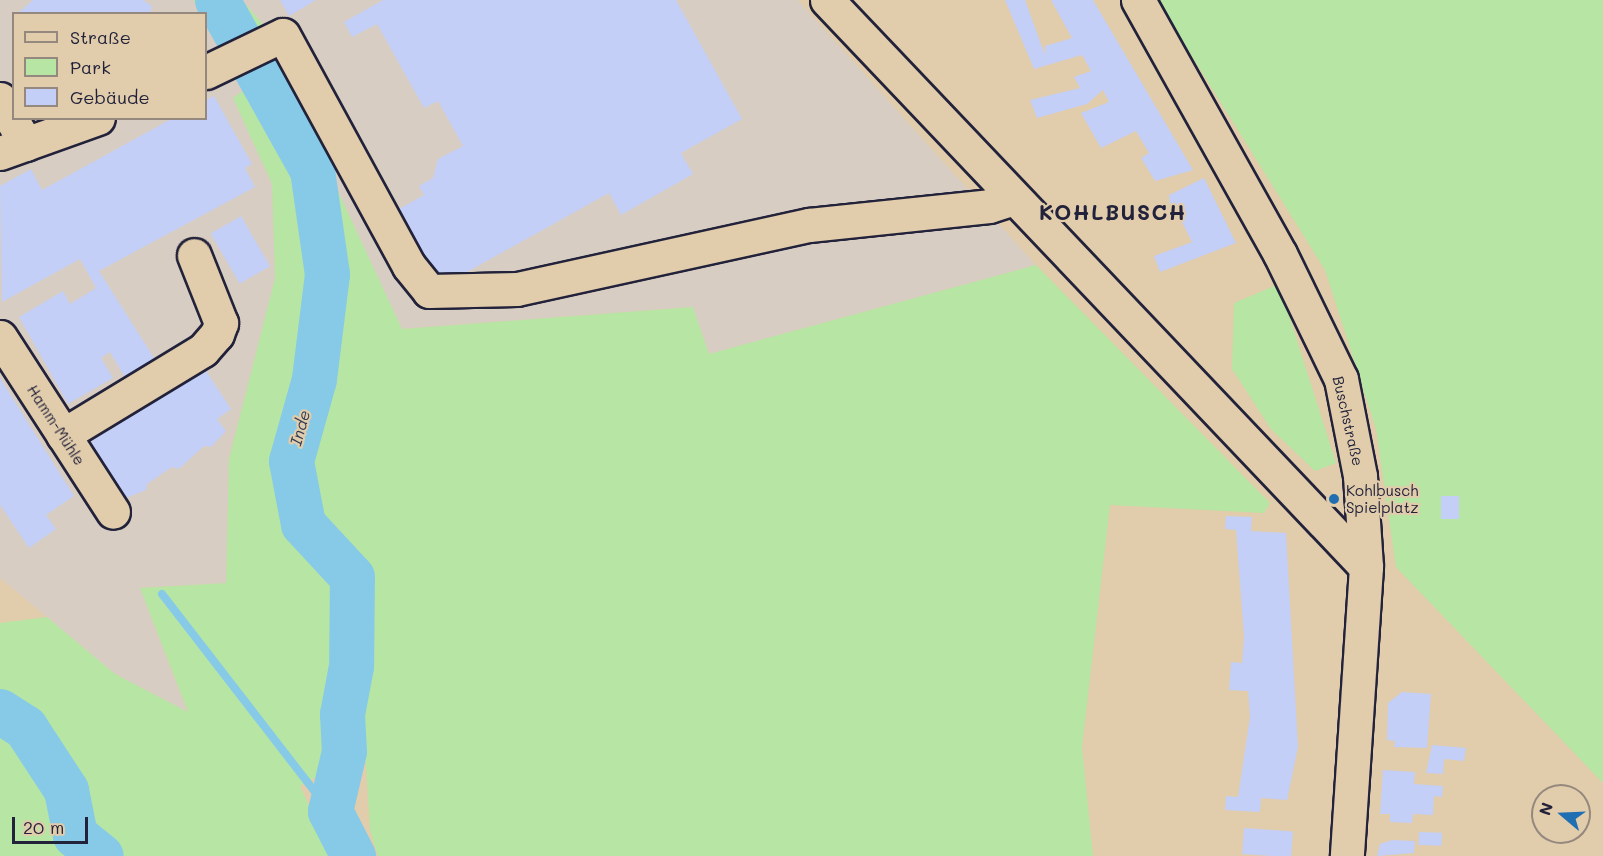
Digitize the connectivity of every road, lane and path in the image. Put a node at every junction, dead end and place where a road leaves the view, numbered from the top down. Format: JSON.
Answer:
{"nodes":[{"id":1,"x":827,"y":0,"type":"edge"},
{"id":2,"x":1138,"y":0,"type":"edge"},
{"id":3,"x":215,"y":68,"type":"edge"},
{"id":4,"x":0,"y":99,"type":"edge"},
{"id":5,"x":92,"y":120,"type":"edge"},
{"id":6,"x":13,"y":148,"type":"edge"},
{"id":7,"x":1014,"y":198,"type":"junction"},
{"id":8,"x":194,"y":255,"type":"dead end"},
{"id":9,"x":0,"y":338,"type":"edge"},
{"id":10,"x":63,"y":435,"type":"junction"},
{"id":11,"x":113,"y":512,"type":"dead end"},
{"id":12,"x":1366,"y":567,"type":"junction"},
{"id":13,"x":1347,"y":856,"type":"edge"}],
"edges":[{"from":1,"to":7,"type":"street"},
{"from":2,"to":12,"type":"street","name":"Buschstraße"},
{"from":3,"to":7,"type":"street"},
{"from":4,"to":6,"type":"street"},
{"from":5,"to":6,"type":"street"},
{"from":7,"to":12,"type":"street"},
{"from":8,"to":10,"type":"street"},
{"from":9,"to":10,"type":"street","name":"Hamm-Mühle"},
{"from":10,"to":11,"type":"street","name":"Hamm-Mühle"},
{"from":12,"to":13,"type":"street","name":"Buschstraße"}]}
